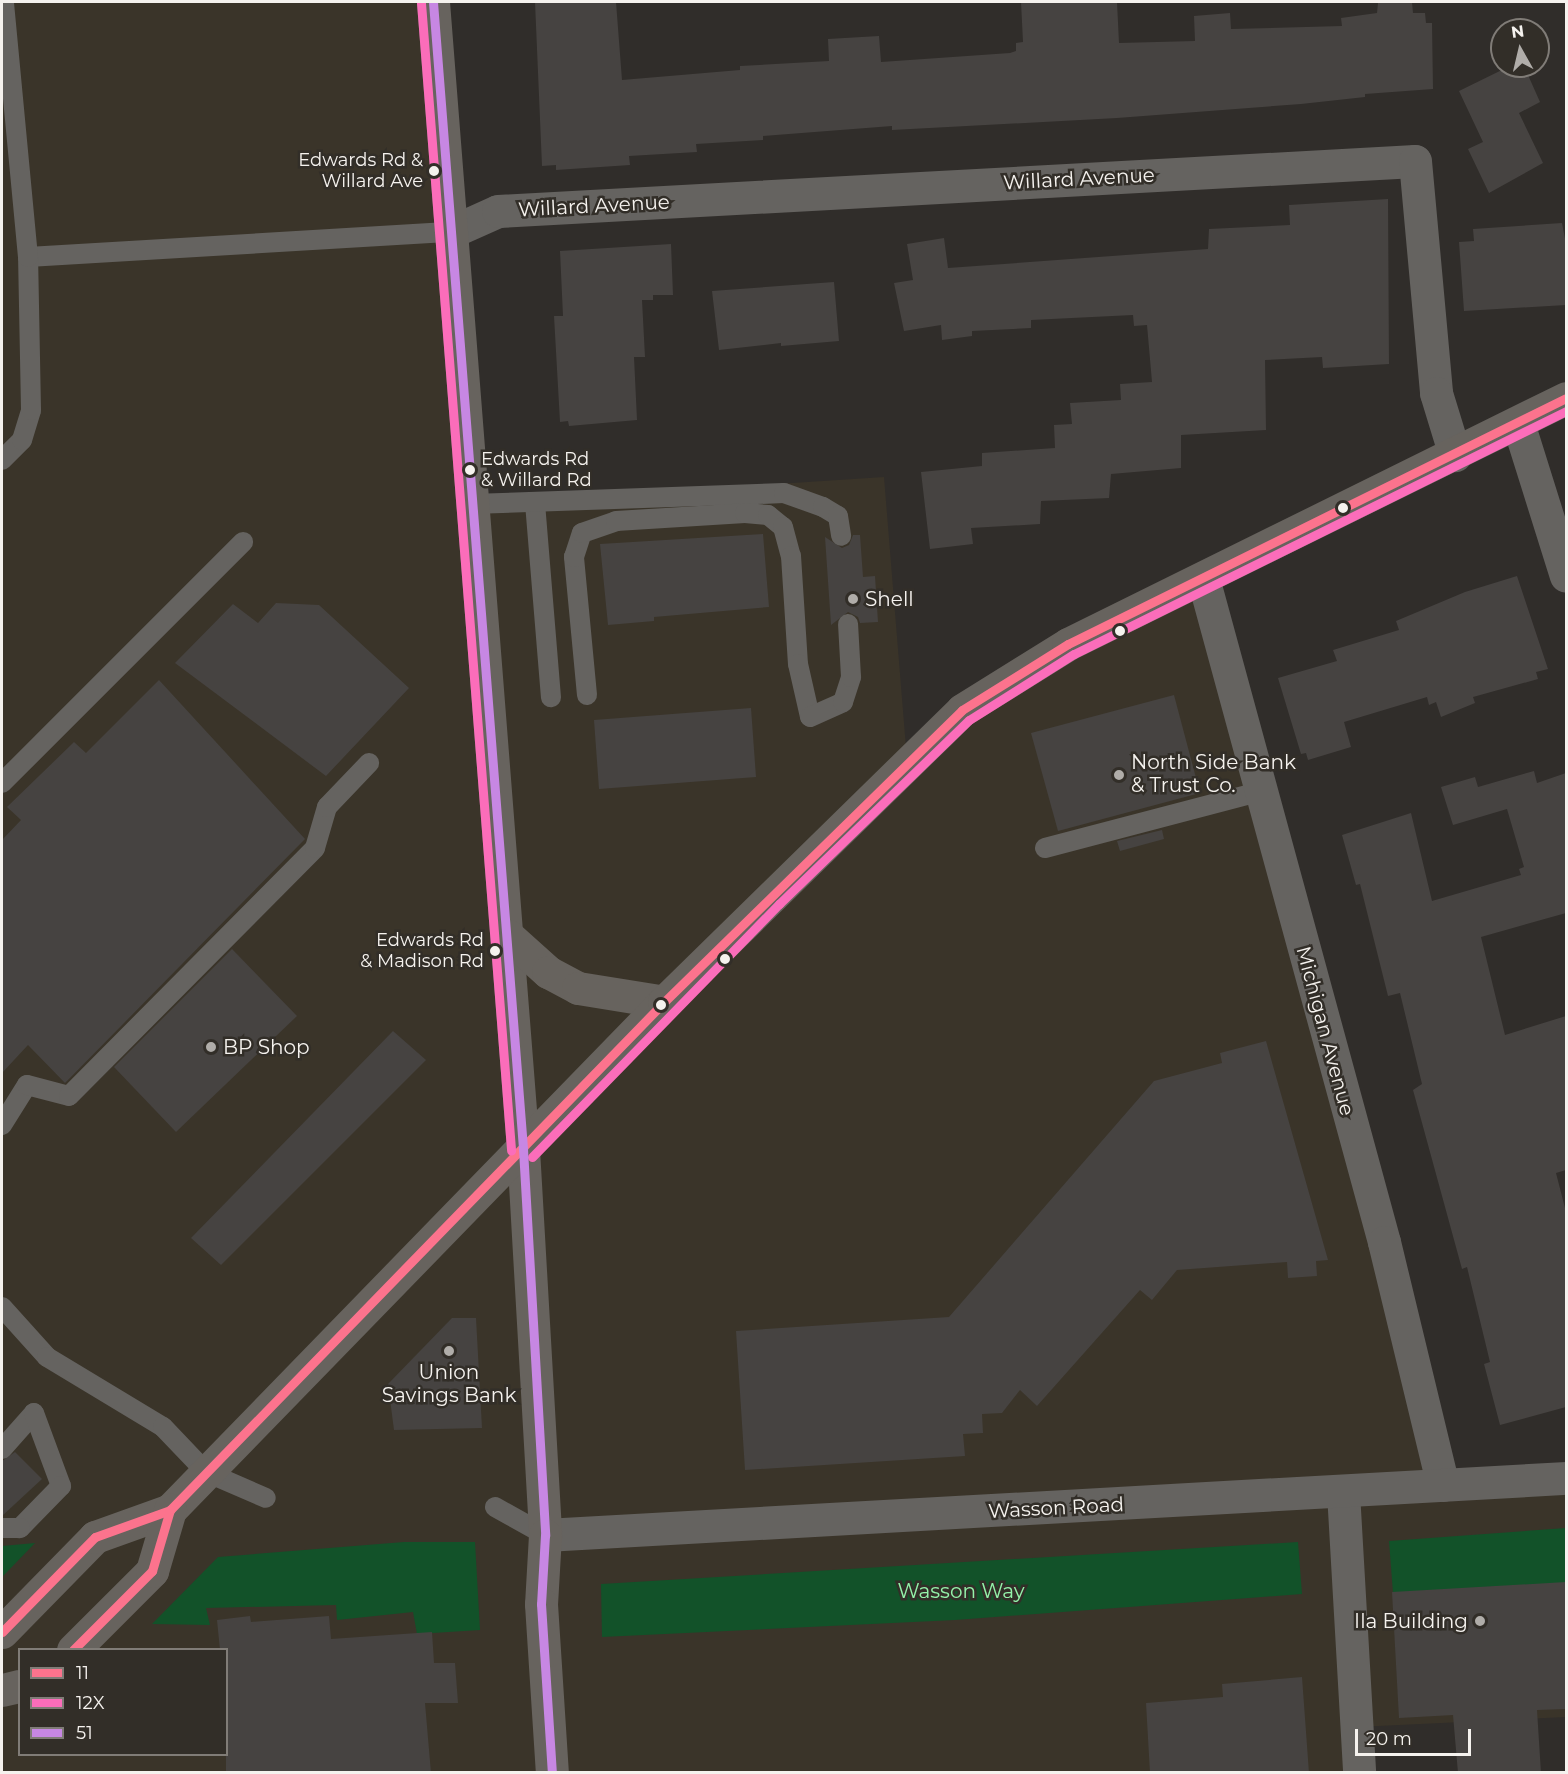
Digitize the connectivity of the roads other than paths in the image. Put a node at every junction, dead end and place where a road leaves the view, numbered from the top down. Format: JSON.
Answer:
{"nodes":[{"id":1,"x":4,"y":2,"type":"edge"},
{"id":2,"x":433,"y":2,"type":"edge"},
{"id":3,"x":5,"y":28,"type":"edge"},
{"id":4,"x":451,"y":232,"type":"junction"},
{"id":5,"x":28,"y":257,"type":"junction"},
{"id":6,"x":1566,"y":398,"type":"edge"},
{"id":7,"x":1518,"y":423,"type":"junction"},
{"id":8,"x":1455,"y":455,"type":"junction"},
{"id":9,"x":2,"y":460,"type":"edge"},
{"id":10,"x":535,"y":503,"type":"junction"},
{"id":11,"x":472,"y":504,"type":"junction"},
{"id":12,"x":841,"y":536,"type":"dead end"},
{"id":13,"x":243,"y":542,"type":"dead end"},
{"id":14,"x":1566,"y":576,"type":"edge"},
{"id":15,"x":1203,"y":579,"type":"junction"},
{"id":16,"x":848,"y":624,"type":"dead end"},
{"id":17,"x":587,"y":695,"type":"dead end"},
{"id":18,"x":551,"y":697,"type":"dead end"},
{"id":19,"x":369,"y":763,"type":"dead end"},
{"id":20,"x":2,"y":783,"type":"edge"},
{"id":21,"x":1262,"y":791,"type":"junction"},
{"id":22,"x":1045,"y":848,"type":"dead end"},
{"id":23,"x":508,"y":936,"type":"junction"},
{"id":24,"x":664,"y":1002,"type":"junction"},
{"id":25,"x":2,"y":1125,"type":"edge"},
{"id":26,"x":523,"y":1149,"type":"junction"},
{"id":27,"x":4,"y":1315,"type":"edge"},
{"id":28,"x":2,"y":1449,"type":"edge"},
{"id":29,"x":206,"y":1472,"type":"junction"},
{"id":30,"x":1566,"y":1478,"type":"edge"},
{"id":31,"x":1443,"y":1485,"type":"junction"},
{"id":32,"x":1343,"y":1492,"type":"junction"},
{"id":33,"x":266,"y":1498,"type":"dead end"},
{"id":34,"x":495,"y":1507,"type":"dead end"},
{"id":35,"x":170,"y":1510,"type":"junction"},
{"id":36,"x":2,"y":1528,"type":"edge"},
{"id":37,"x":545,"y":1535,"type":"junction"},
{"id":38,"x":2,"y":1632,"type":"edge"},
{"id":39,"x":76,"y":1648,"type":"edge"},
{"id":40,"x":18,"y":1686,"type":"edge"},
{"id":41,"x":2,"y":1690,"type":"edge"},
{"id":42,"x":552,"y":1773,"type":"edge"},
{"id":43,"x":1359,"y":1773,"type":"edge"}],
"edges":[{"from":1,"to":3,"type":"lane"},
{"from":2,"to":4,"type":"main road"},
{"from":3,"to":5,"type":"lane"},
{"from":4,"to":5,"type":"lane"},
{"from":4,"to":8,"type":"street","name":"Willard Avenue"},
{"from":4,"to":11,"type":"main road"},
{"from":5,"to":9,"type":"lane"},
{"from":6,"to":7,"type":"main road"},
{"from":7,"to":8,"type":"main road"},
{"from":7,"to":14,"type":"street"},
{"from":8,"to":15,"type":"main road"},
{"from":10,"to":11,"type":"lane"},
{"from":10,"to":12,"type":"lane"},
{"from":10,"to":18,"type":"lane"},
{"from":11,"to":23,"type":"main road"},
{"from":13,"to":20,"type":"lane"},
{"from":15,"to":21,"type":"street","name":"Michigan Avenue"},
{"from":15,"to":24,"type":"main road"},
{"from":16,"to":17,"type":"lane"},
{"from":19,"to":25,"type":"lane"},
{"from":21,"to":22,"type":"lane"},
{"from":21,"to":31,"type":"street","name":"Michigan Avenue"},
{"from":23,"to":24,"type":"main road"},
{"from":23,"to":26,"type":"main road"},
{"from":24,"to":26,"type":"main road"},
{"from":26,"to":29,"type":"main road"},
{"from":26,"to":37,"type":"main road"},
{"from":27,"to":29,"type":"lane"},
{"from":28,"to":36,"type":"lane"},
{"from":29,"to":33,"type":"lane"},
{"from":29,"to":35,"type":"main road"},
{"from":30,"to":31,"type":"street","name":"Wasson Road"},
{"from":31,"to":32,"type":"street","name":"Wasson Road"},
{"from":32,"to":37,"type":"street","name":"Wasson Road"},
{"from":32,"to":43,"type":"street"},
{"from":34,"to":37,"type":"lane"},
{"from":35,"to":38,"type":"main road"},
{"from":35,"to":39,"type":"main road"},
{"from":37,"to":42,"type":"main road"},
{"from":40,"to":41,"type":"main road"}]}
